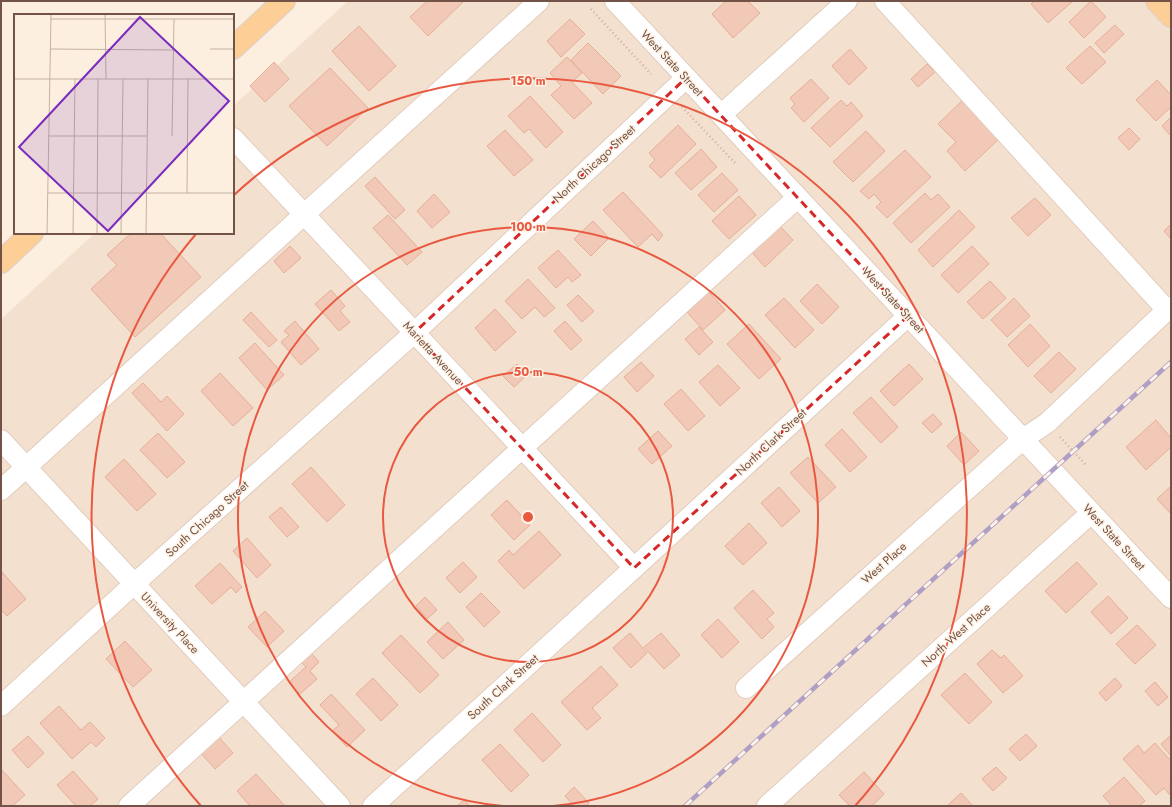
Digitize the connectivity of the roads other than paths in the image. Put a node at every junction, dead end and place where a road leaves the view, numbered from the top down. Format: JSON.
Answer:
{"nodes":[{"id":1,"x":284,"y":1,"type":"edge"},
{"id":2,"x":539,"y":1,"type":"edge"},
{"id":3,"x":614,"y":1,"type":"edge"},
{"id":4,"x":847,"y":1,"type":"edge"},
{"id":5,"x":885,"y":1,"type":"edge"},
{"id":6,"x":1156,"y":1,"type":"edge"},
{"id":7,"x":1171,"y":16,"type":"edge"},
{"id":8,"x":234,"y":47,"type":"edge"},
{"id":9,"x":686,"y":78,"type":"junction"},
{"id":10,"x":721,"y":115,"type":"junction"},
{"id":11,"x":234,"y":139,"type":"edge"},
{"id":12,"x":797,"y":198,"type":"junction"},
{"id":13,"x":304,"y":214,"type":"junction"},
{"id":14,"x":31,"y":234,"type":"edge"},
{"id":15,"x":1,"y":262,"type":"edge"},
{"id":16,"x":1169,"y":309,"type":"edge"},
{"id":17,"x":908,"y":316,"type":"junction"},
{"id":18,"x":414,"y":333,"type":"junction"},
{"id":19,"x":1023,"y":439,"type":"junction"},
{"id":20,"x":1,"y":440,"type":"edge"},
{"id":21,"x":522,"y":448,"type":"junction"},
{"id":22,"x":26,"y":467,"type":"junction"},
{"id":23,"x":1,"y":490,"type":"edge"},
{"id":24,"x":1091,"y":513,"type":"junction"},
{"id":25,"x":634,"y":568,"type":"junction"},
{"id":26,"x":134,"y":584,"type":"junction"},
{"id":27,"x":1171,"y":598,"type":"edge"},
{"id":28,"x":746,"y":688,"type":"dead end"},
{"id":29,"x":244,"y":702,"type":"junction"},
{"id":30,"x":1,"y":706,"type":"edge"},
{"id":31,"x":129,"y":806,"type":"edge"},
{"id":32,"x":340,"y":806,"type":"edge"},
{"id":33,"x":373,"y":806,"type":"edge"},
{"id":34,"x":767,"y":806,"type":"edge"}],
"edges":[{"from":1,"to":8,"type":"main road"},
{"from":2,"to":13,"type":"street"},
{"from":3,"to":9,"type":"street","name":"West State Street"},
{"from":4,"to":10,"type":"street"},
{"from":5,"to":16,"type":"street"},
{"from":6,"to":7,"type":"main road"},
{"from":9,"to":10,"type":"street","name":"West State Street"},
{"from":9,"to":18,"type":"street","name":"North Chicago Street"},
{"from":10,"to":12,"type":"street","name":"West State Street"},
{"from":11,"to":13,"type":"street","name":"Marietta Avenue"},
{"from":12,"to":17,"type":"street","name":"West State Street"},
{"from":12,"to":21,"type":"street"},
{"from":13,"to":18,"type":"street","name":"Marietta Avenue"},
{"from":13,"to":22,"type":"street"},
{"from":14,"to":15,"type":"main road"},
{"from":16,"to":19,"type":"street","name":"West Place"},
{"from":17,"to":19,"type":"street","name":"West State Street"},
{"from":17,"to":25,"type":"street","name":"North Clark Street"},
{"from":18,"to":21,"type":"street","name":"Marietta Avenue"},
{"from":18,"to":26,"type":"street","name":"South Chicago Street"},
{"from":19,"to":24,"type":"street","name":"West State Street"},
{"from":19,"to":28,"type":"street","name":"West Place"},
{"from":20,"to":22,"type":"street","name":"University Place"},
{"from":21,"to":25,"type":"street","name":"Marietta Avenue"},
{"from":21,"to":29,"type":"street"},
{"from":22,"to":23,"type":"street"},
{"from":22,"to":26,"type":"street","name":"University Place"},
{"from":24,"to":27,"type":"street","name":"West State Street"},
{"from":24,"to":34,"type":"street","name":"North West Place"},
{"from":25,"to":33,"type":"street","name":"South Clark Street"},
{"from":26,"to":29,"type":"street","name":"University Place"},
{"from":26,"to":30,"type":"street","name":"South Chicago Street"},
{"from":29,"to":31,"type":"street"},
{"from":29,"to":32,"type":"street","name":"University Place"}]}
